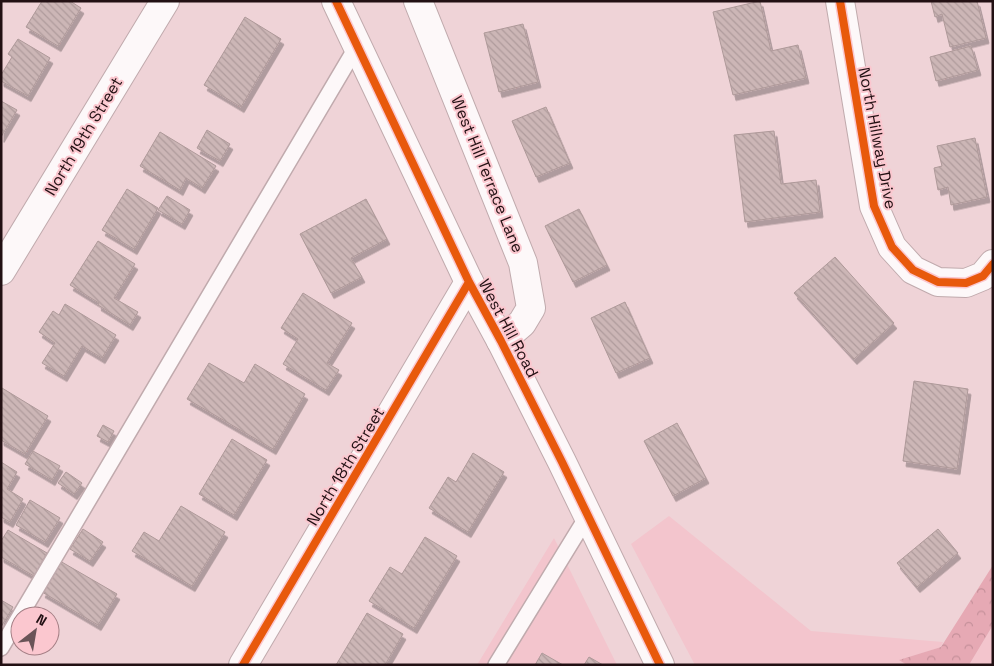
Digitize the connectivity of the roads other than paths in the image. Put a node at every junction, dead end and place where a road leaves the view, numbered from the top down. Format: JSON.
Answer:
{"nodes":[{"id":1,"x":164,"y":1,"type":"edge"},
{"id":2,"x":336,"y":1,"type":"edge"},
{"id":3,"x":418,"y":1,"type":"edge"},
{"id":4,"x":840,"y":1,"type":"edge"},
{"id":5,"x":357,"y":46,"type":"junction"},
{"id":6,"x":993,"y":264,"type":"edge"},
{"id":7,"x":1,"y":271,"type":"edge"},
{"id":8,"x":469,"y":282,"type":"junction"},
{"id":9,"x":501,"y":341,"type":"junction"},
{"id":10,"x":588,"y":515,"type":"junction"},
{"id":11,"x":1,"y":648,"type":"edge"},
{"id":12,"x":243,"y":665,"type":"edge"},
{"id":13,"x":496,"y":665,"type":"edge"},
{"id":14,"x":660,"y":665,"type":"edge"}],
"edges":[{"from":1,"to":7,"type":"street","name":"North 19th Street"},
{"from":2,"to":5,"type":"street","name":"West Hill Road"},
{"from":3,"to":9,"type":"street","name":"West Hill Terrace Lane"},
{"from":4,"to":6,"type":"street","name":"North Hillway Drive"},
{"from":5,"to":8,"type":"street","name":"West Hill Road"},
{"from":5,"to":11,"type":"lane"},
{"from":8,"to":9,"type":"street","name":"West Hill Road"},
{"from":8,"to":12,"type":"street","name":"North 18th Street"},
{"from":9,"to":10,"type":"street","name":"West Hill Road"},
{"from":10,"to":13,"type":"lane"},
{"from":10,"to":14,"type":"street","name":"West Hill Road"}]}
